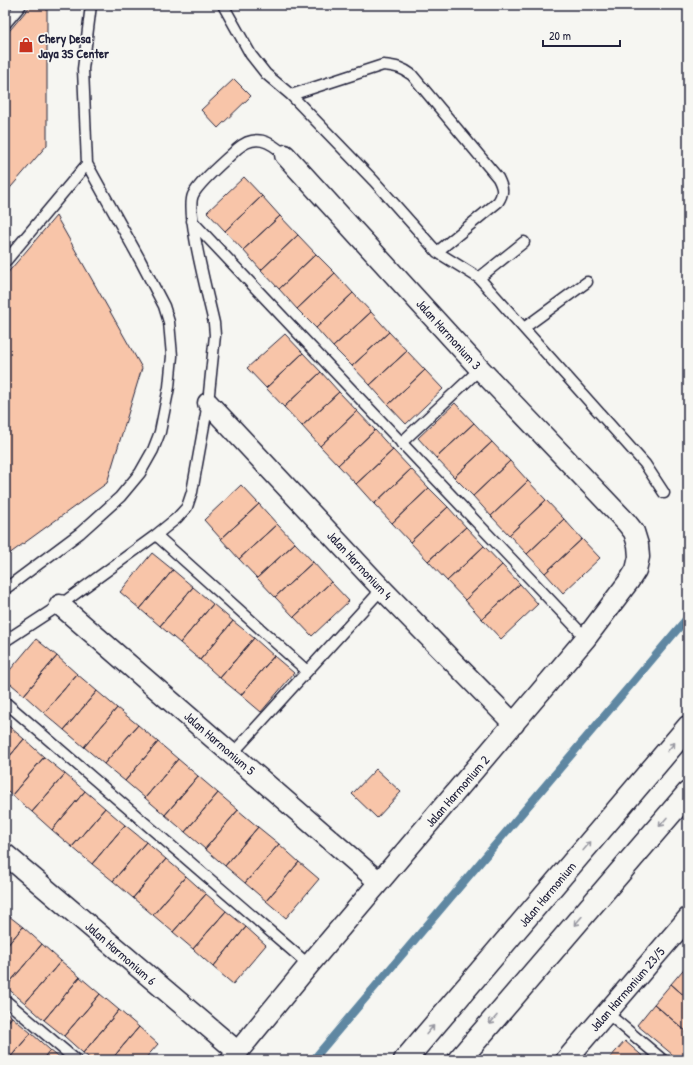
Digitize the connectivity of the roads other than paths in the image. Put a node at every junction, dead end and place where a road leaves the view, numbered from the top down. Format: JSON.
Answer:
{"nodes":[{"id":1,"x":21,"y":5,"type":"edge"},
{"id":2,"x":91,"y":5,"type":"edge"},
{"id":3,"x":223,"y":5,"type":"edge"},
{"id":4,"x":5,"y":24,"type":"edge"},
{"id":5,"x":291,"y":95,"type":"junction"},
{"id":6,"x":285,"y":155,"type":"joint"},
{"id":7,"x":87,"y":164,"type":"junction"},
{"id":8,"x":192,"y":221,"type":"junction"},
{"id":9,"x":524,"y":242,"type":"dead end"},
{"id":10,"x":437,"y":252,"type":"junction"},
{"id":11,"x":5,"y":262,"type":"edge"},
{"id":12,"x":478,"y":278,"type":"junction"},
{"id":13,"x":588,"y":282,"type":"dead end"},
{"id":14,"x":524,"y":328,"type":"junction"},
{"id":15,"x":480,"y":369,"type":"junction"},
{"id":16,"x":208,"y":403,"type":"junction"},
{"id":17,"x":402,"y":443,"type":"junction"},
{"id":18,"x":664,"y":493,"type":"dead end"},
{"id":19,"x":615,"y":511,"type":"joint"},
{"id":20,"x":156,"y":535,"type":"junction"},
{"id":21,"x":5,"y":589,"type":"edge"},
{"id":22,"x":382,"y":589,"type":"junction"},
{"id":23,"x":60,"y":605,"type":"junction"},
{"id":24,"x":586,"y":638,"type":"junction"},
{"id":25,"x":5,"y":641,"type":"edge"},
{"id":26,"x":307,"y":672,"type":"junction"},
{"id":27,"x":5,"y":702,"type":"edge"},
{"id":28,"x":514,"y":724,"type":"junction"},
{"id":29,"x":688,"y":728,"type":"edge"},
{"id":30,"x":233,"y":753,"type":"junction"},
{"id":31,"x":688,"y":793,"type":"edge"},
{"id":32,"x":5,"y":854,"type":"edge"},
{"id":33,"x":379,"y":882,"type":"junction"},
{"id":34,"x":688,"y":918,"type":"edge"},
{"id":35,"x":309,"y":965,"type":"junction"},
{"id":36,"x":5,"y":1000,"type":"edge"},
{"id":37,"x":606,"y":1013,"type":"junction"},
{"id":38,"x":235,"y":1056,"type":"edge"},
{"id":39,"x":76,"y":1060,"type":"edge"},
{"id":40,"x":405,"y":1060,"type":"edge"},
{"id":41,"x":459,"y":1060,"type":"edge"},
{"id":42,"x":566,"y":1060,"type":"edge"},
{"id":43,"x":663,"y":1060,"type":"edge"}],
"edges":[{"from":1,"to":4,"type":"lane"},
{"from":2,"to":7,"type":"lane"},
{"from":3,"to":5,"type":"lane"},
{"from":5,"to":10,"type":"lane"},
{"from":5,"to":10,"type":"lane"},
{"from":6,"to":8,"type":"lane"},
{"from":6,"to":15,"type":"street","name":"Jalan Harmonium 3"},
{"from":7,"to":11,"type":"lane"},
{"from":7,"to":21,"type":"lane"},
{"from":8,"to":16,"type":"lane"},
{"from":8,"to":17,"type":"lane"},
{"from":9,"to":12,"type":"lane"},
{"from":10,"to":12,"type":"lane"},
{"from":12,"to":14,"type":"lane"},
{"from":13,"to":14,"type":"lane"},
{"from":14,"to":18,"type":"lane"},
{"from":15,"to":17,"type":"lane"},
{"from":15,"to":19,"type":"street","name":"Jalan Harmonium 3"},
{"from":16,"to":20,"type":"lane"},
{"from":16,"to":22,"type":"street","name":"Jalan Harmonium 4"},
{"from":17,"to":24,"type":"lane"},
{"from":19,"to":24,"type":"street","name":"Jalan Harmonium 2"},
{"from":20,"to":23,"type":"lane"},
{"from":20,"to":26,"type":"lane"},
{"from":22,"to":26,"type":"lane"},
{"from":22,"to":28,"type":"street","name":"Jalan Harmonium 4"},
{"from":23,"to":25,"type":"lane"},
{"from":23,"to":30,"type":"street","name":"Jalan Harmonium 5"},
{"from":24,"to":28,"type":"street","name":"Jalan Harmonium 2"},
{"from":26,"to":30,"type":"lane"},
{"from":27,"to":35,"type":"lane"},
{"from":28,"to":33,"type":"street","name":"Jalan Harmonium 2"},
{"from":40,"to":29,"type":"main road","name":"Jalan Harmonium","one_way":true},
{"from":30,"to":33,"type":"street","name":"Jalan Harmonium 5"},
{"from":31,"to":41,"type":"main road","one_way":true},
{"from":32,"to":38,"type":"street","name":"Jalan Harmonium 6"},
{"from":33,"to":35,"type":"street","name":"Jalan Harmonium 2"},
{"from":34,"to":37,"type":"street","name":"Jalan Harmonium 23/5"},
{"from":35,"to":38,"type":"street","name":"Jalan Harmonium 2"},
{"from":36,"to":39,"type":"lane"},
{"from":37,"to":42,"type":"street","name":"Jalan Harmonium 23/5"},
{"from":37,"to":43,"type":"lane"}]}
